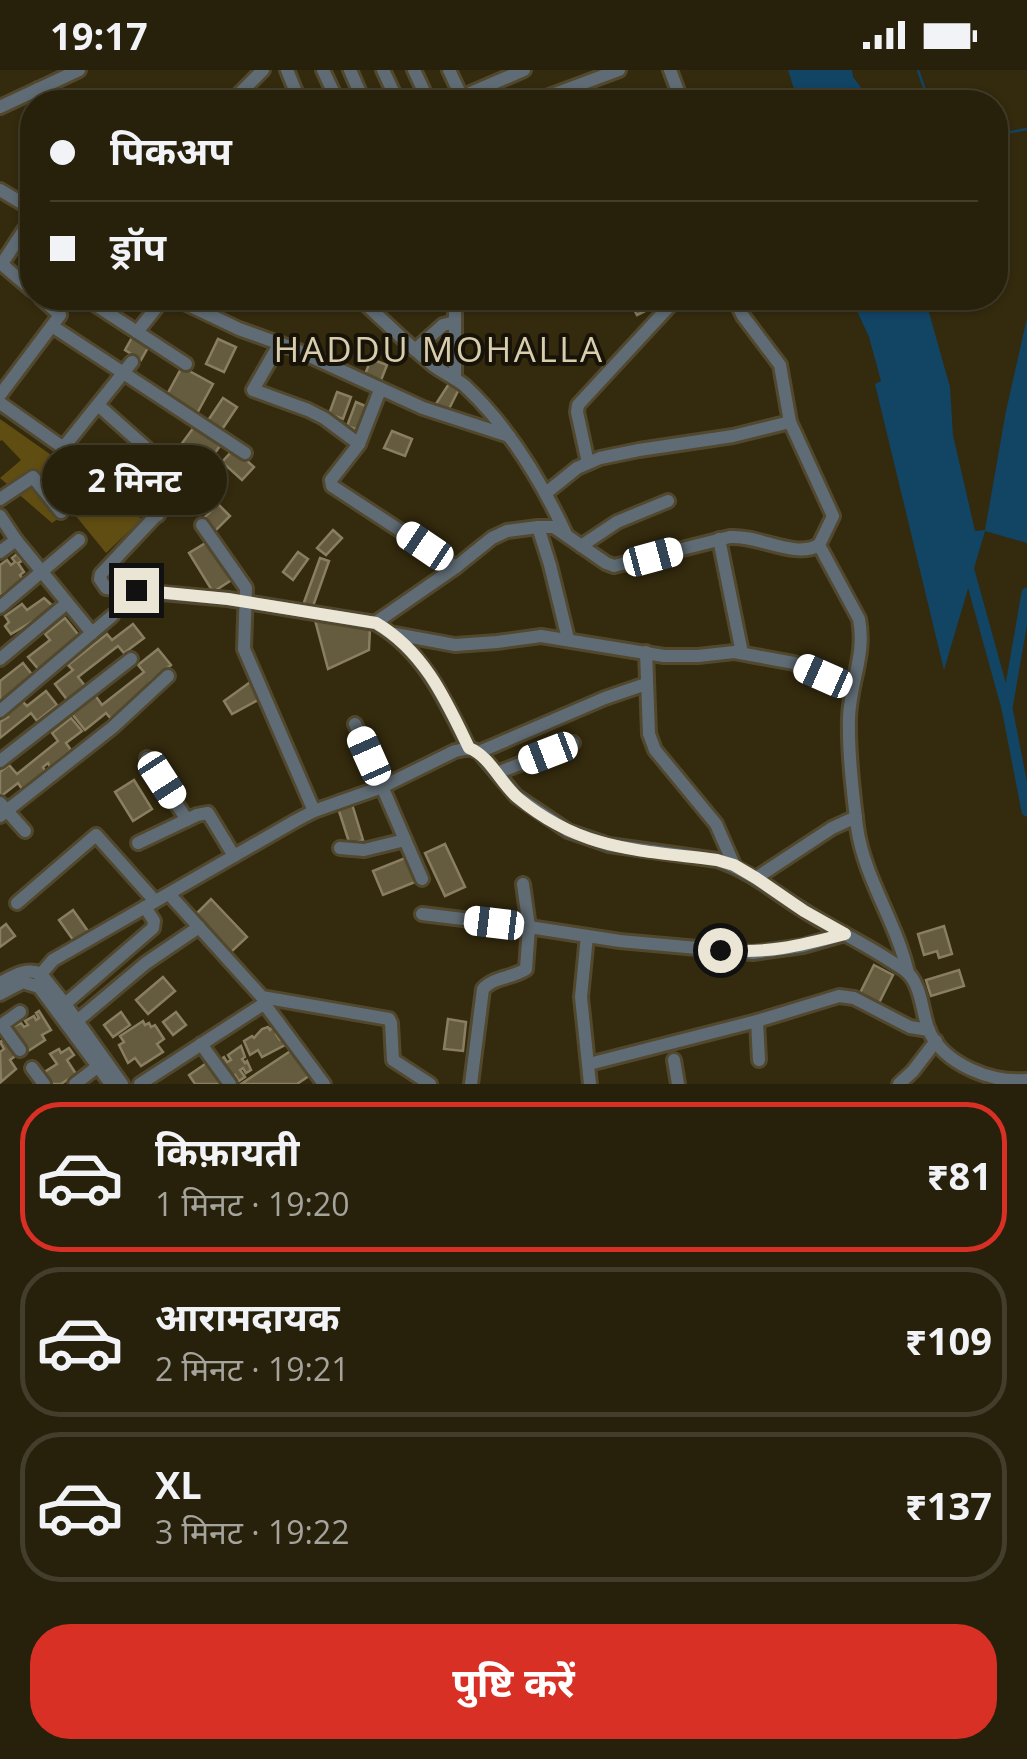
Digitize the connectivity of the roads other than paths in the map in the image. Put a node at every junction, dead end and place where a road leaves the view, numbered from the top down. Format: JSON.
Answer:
{"nodes":[{"id":1,"x":263,"y":70,"type":"edge"},
{"id":2,"x":524,"y":70,"type":"edge"},
{"id":3,"x":619,"y":70,"type":"edge"},
{"id":4,"x":71,"y":72,"type":"edge"},
{"id":5,"x":38,"y":89,"type":"edge"},
{"id":6,"x":243,"y":90,"type":"edge"},
{"id":7,"x":483,"y":90,"type":"edge"},
{"id":8,"x":565,"y":90,"type":"edge"},
{"id":9,"x":20,"y":236,"type":"edge"},
{"id":10,"x":20,"y":279,"type":"edge"},
{"id":11,"x":55,"y":310,"type":"edge"},
{"id":12,"x":103,"y":310,"type":"edge"},
{"id":13,"x":154,"y":310,"type":"edge"},
{"id":14,"x":199,"y":310,"type":"edge"},
{"id":15,"x":372,"y":310,"type":"edge"},
{"id":16,"x":455,"y":310,"type":"edge"},
{"id":17,"x":666,"y":310,"type":"edge"},
{"id":18,"x":740,"y":310,"type":"edge"},
{"id":19,"x":455,"y":322,"type":"junction"},
{"id":20,"x":52,"y":326,"type":"junction"},
{"id":21,"x":137,"y":332,"type":"junction"},
{"id":22,"x":280,"y":344,"type":"junction"},
{"id":23,"x":415,"y":350,"type":"junction"},
{"id":24,"x":132,"y":362,"type":"dead end"},
{"id":25,"x":186,"y":364,"type":"dead end"},
{"id":26,"x":122,"y":374,"type":"junction"},
{"id":27,"x":455,"y":379,"type":"junction"},
{"id":28,"x":380,"y":390,"type":"junction"},
{"id":29,"x":0,"y":399,"type":"edge"},
{"id":30,"x":98,"y":405,"type":"junction"},
{"id":31,"x":790,"y":422,"type":"junction"},
{"id":32,"x":509,"y":436,"type":"junction"},
{"id":33,"x":358,"y":444,"type":"junction"},
{"id":34,"x":64,"y":448,"type":"junction"},
{"id":35,"x":245,"y":453,"type":"dead end"},
{"id":36,"x":588,"y":462,"type":"junction"},
{"id":37,"x":546,"y":493,"type":"junction"},
{"id":38,"x":0,"y":499,"type":"edge"},
{"id":39,"x":668,"y":501,"type":"dead end"},
{"id":40,"x":60,"y":512,"type":"dead end"},
{"id":41,"x":158,"y":515,"type":"junction"},
{"id":42,"x":0,"y":516,"type":"edge"},
{"id":43,"x":202,"y":525,"type":"dead end"},
{"id":44,"x":538,"y":527,"type":"junction"},
{"id":45,"x":566,"y":534,"type":"junction"},
{"id":46,"x":720,"y":539,"type":"junction"},
{"id":47,"x":16,"y":540,"type":"junction"},
{"id":48,"x":79,"y":540,"type":"dead end"},
{"id":49,"x":819,"y":545,"type":"junction"},
{"id":50,"x":581,"y":546,"type":"junction"},
{"id":51,"x":0,"y":552,"type":"edge"},
{"id":52,"x":456,"y":567,"type":"junction"},
{"id":53,"x":41,"y":572,"type":"junction"},
{"id":54,"x":244,"y":602,"type":"junction"},
{"id":55,"x":68,"y":603,"type":"junction"},
{"id":56,"x":0,"y":607,"type":"edge"},
{"id":57,"x":112,"y":616,"type":"dead end"},
{"id":58,"x":376,"y":623,"type":"junction"},
{"id":59,"x":92,"y":633,"type":"junction"},
{"id":60,"x":394,"y":634,"type":"junction"},
{"id":61,"x":568,"y":639,"type":"junction"},
{"id":62,"x":646,"y":652,"type":"junction"},
{"id":63,"x":742,"y":653,"type":"junction"},
{"id":64,"x":0,"y":659,"type":"edge"},
{"id":65,"x":131,"y":659,"type":"dead end"},
{"id":66,"x":168,"y":676,"type":"dead end"},
{"id":67,"x":646,"y":684,"type":"junction"},
{"id":68,"x":852,"y":689,"type":"junction"},
{"id":69,"x":0,"y":711,"type":"edge"},
{"id":70,"x":355,"y":724,"type":"dead end"},
{"id":71,"x":573,"y":743,"type":"dead end"},
{"id":72,"x":474,"y":750,"type":"junction"},
{"id":73,"x":146,"y":758,"type":"dead end"},
{"id":74,"x":0,"y":761,"type":"edge"},
{"id":75,"x":497,"y":773,"type":"junction"},
{"id":76,"x":382,"y":787,"type":"junction"},
{"id":77,"x":2,"y":810,"type":"edge"},
{"id":78,"x":314,"y":810,"type":"junction"},
{"id":79,"x":856,"y":818,"type":"junction"},
{"id":80,"x":188,"y":820,"type":"junction"},
{"id":81,"x":24,"y":832,"type":"dead end"},
{"id":82,"x":405,"y":840,"type":"junction"},
{"id":83,"x":138,"y":843,"type":"dead end"},
{"id":84,"x":340,"y":848,"type":"dead end"},
{"id":85,"x":234,"y":856,"type":"junction"},
{"id":86,"x":734,"y":865,"type":"junction"},
{"id":87,"x":756,"y":878,"type":"junction"},
{"id":88,"x":422,"y":879,"type":"dead end"},
{"id":89,"x":523,"y":884,"type":"dead end"},
{"id":90,"x":169,"y":894,"type":"junction"},
{"id":91,"x":18,"y":903,"type":"dead end"},
{"id":92,"x":150,"y":904,"type":"junction"},
{"id":93,"x":422,"y":914,"type":"dead end"},
{"id":94,"x":530,"y":927,"type":"junction"},
{"id":95,"x":200,"y":928,"type":"junction"},
{"id":96,"x":845,"y":934,"type":"junction"},
{"id":97,"x":588,"y":936,"type":"junction"},
{"id":98,"x":908,"y":973,"type":"junction"},
{"id":99,"x":40,"y":981,"type":"junction"},
{"id":100,"x":0,"y":983,"type":"edge"},
{"id":101,"x":0,"y":994,"type":"edge"},
{"id":102,"x":65,"y":1004,"type":"junction"},
{"id":103,"x":20,"y":1012,"type":"dead end"},
{"id":104,"x":77,"y":1021,"type":"junction"},
{"id":105,"x":757,"y":1021,"type":"junction"},
{"id":106,"x":1,"y":1026,"type":"edge"},
{"id":107,"x":932,"y":1036,"type":"junction"},
{"id":108,"x":201,"y":1044,"type":"junction"},
{"id":109,"x":20,"y":1050,"type":"dead end"},
{"id":110,"x":674,"y":1060,"type":"dead end"},
{"id":111,"x":759,"y":1060,"type":"dead end"},
{"id":112,"x":101,"y":1064,"type":"junction"},
{"id":113,"x":589,"y":1064,"type":"junction"},
{"id":114,"x":32,"y":1068,"type":"dead end"},
{"id":115,"x":916,"y":1068,"type":"junction"},
{"id":116,"x":1027,"y":1080,"type":"edge"},
{"id":117,"x":313,"y":1082,"type":"edge"},
{"id":118,"x":44,"y":1084,"type":"edge"},
{"id":119,"x":75,"y":1084,"type":"edge"},
{"id":120,"x":110,"y":1084,"type":"edge"},
{"id":121,"x":122,"y":1084,"type":"edge"},
{"id":122,"x":140,"y":1084,"type":"edge"},
{"id":123,"x":230,"y":1084,"type":"edge"},
{"id":124,"x":430,"y":1084,"type":"edge"},
{"id":125,"x":470,"y":1084,"type":"edge"},
{"id":126,"x":590,"y":1084,"type":"edge"},
{"id":127,"x":678,"y":1084,"type":"edge"},
{"id":128,"x":899,"y":1084,"type":"edge"},
{"id":129,"x":921,"y":1084,"type":"edge"}],
"edges":[{"from":1,"to":6,"type":"street"},
{"from":2,"to":7,"type":"street"},
{"from":3,"to":8,"type":"street"},
{"from":4,"to":5,"type":"street"},
{"from":9,"to":10,"type":"street"},
{"from":11,"to":20,"type":"street"},
{"from":12,"to":21,"type":"street"},
{"from":13,"to":21,"type":"street"},
{"from":14,"to":22,"type":"street"},
{"from":15,"to":23,"type":"street"},
{"from":16,"to":19,"type":"street"},
{"from":17,"to":36,"type":"street"},
{"from":18,"to":31,"type":"street"},
{"from":19,"to":23,"type":"street"},
{"from":19,"to":27,"type":"street"},
{"from":20,"to":26,"type":"street"},
{"from":20,"to":29,"type":"street"},
{"from":21,"to":25,"type":"street"},
{"from":22,"to":28,"type":"street"},
{"from":22,"to":33,"type":"street"},
{"from":23,"to":27,"type":"street"},
{"from":24,"to":26,"type":"street"},
{"from":26,"to":30,"type":"street"},
{"from":26,"to":35,"type":"street"},
{"from":27,"to":32,"type":"street"},
{"from":28,"to":32,"type":"street"},
{"from":28,"to":33,"type":"street"},
{"from":29,"to":34,"type":"street"},
{"from":30,"to":34,"type":"street"},
{"from":30,"to":41,"type":"street"},
{"from":31,"to":36,"type":"street"},
{"from":31,"to":49,"type":"street"},
{"from":32,"to":37,"type":"street"},
{"from":33,"to":52,"type":"street"},
{"from":34,"to":41,"type":"street"},
{"from":36,"to":37,"type":"street"},
{"from":37,"to":45,"type":"street"},
{"from":38,"to":40,"type":"street"},
{"from":39,"to":50,"type":"street"},
{"from":41,"to":54,"type":"street"},
{"from":42,"to":47,"type":"street"},
{"from":43,"to":54,"type":"street"},
{"from":44,"to":45,"type":"street"},
{"from":44,"to":52,"type":"street"},
{"from":44,"to":61,"type":"street"},
{"from":45,"to":50,"type":"street"},
{"from":46,"to":49,"type":"street"},
{"from":46,"to":50,"type":"street"},
{"from":46,"to":63,"type":"street"},
{"from":47,"to":51,"type":"street"},
{"from":47,"to":53,"type":"street"},
{"from":48,"to":53,"type":"street"},
{"from":49,"to":68,"type":"street"},
{"from":52,"to":58,"type":"street"},
{"from":53,"to":55,"type":"street"},
{"from":53,"to":56,"type":"street"},
{"from":54,"to":58,"type":"street"},
{"from":54,"to":78,"type":"street"},
{"from":55,"to":59,"type":"street"},
{"from":55,"to":64,"type":"street"},
{"from":57,"to":59,"type":"street"},
{"from":58,"to":60,"type":"street"},
{"from":59,"to":69,"type":"street"},
{"from":60,"to":61,"type":"street"},
{"from":60,"to":72,"type":"street"},
{"from":61,"to":62,"type":"street"},
{"from":62,"to":63,"type":"street"},
{"from":62,"to":67,"type":"street"},
{"from":63,"to":68,"type":"street"},
{"from":65,"to":74,"type":"street"},
{"from":66,"to":77,"type":"street"},
{"from":67,"to":72,"type":"street"},
{"from":67,"to":86,"type":"street"},
{"from":68,"to":79,"type":"street"},
{"from":70,"to":76,"type":"street"},
{"from":71,"to":75,"type":"street"},
{"from":72,"to":75,"type":"street"},
{"from":72,"to":76,"type":"street"},
{"from":73,"to":80,"type":"street"},
{"from":75,"to":86,"type":"street"},
{"from":76,"to":78,"type":"street"},
{"from":76,"to":82,"type":"street"},
{"from":77,"to":81,"type":"street"},
{"from":78,"to":85,"type":"street"},
{"from":79,"to":87,"type":"street"},
{"from":79,"to":98,"type":"street"},
{"from":80,"to":83,"type":"street"},
{"from":80,"to":85,"type":"street"},
{"from":82,"to":84,"type":"street"},
{"from":82,"to":88,"type":"street"},
{"from":85,"to":90,"type":"street"},
{"from":86,"to":87,"type":"street"},
{"from":87,"to":96,"type":"street"},
{"from":89,"to":94,"type":"street"},
{"from":90,"to":92,"type":"street"},
{"from":90,"to":95,"type":"street"},
{"from":91,"to":92,"type":"street"},
{"from":92,"to":99,"type":"street"},
{"from":92,"to":102,"type":"street"},
{"from":93,"to":94,"type":"street"},
{"from":94,"to":97,"type":"street"},
{"from":94,"to":125,"type":"street"},
{"from":95,"to":104,"type":"street"},
{"from":95,"to":124,"type":"street"},
{"from":96,"to":97,"type":"street"},
{"from":96,"to":98,"type":"street"},
{"from":97,"to":113,"type":"street"},
{"from":98,"to":107,"type":"street"},
{"from":99,"to":100,"type":"street"},
{"from":99,"to":101,"type":"street"},
{"from":99,"to":102,"type":"street"},
{"from":99,"to":112,"type":"street"},
{"from":102,"to":104,"type":"street"},
{"from":103,"to":106,"type":"street"},
{"from":104,"to":112,"type":"street"},
{"from":105,"to":107,"type":"street"},
{"from":105,"to":111,"type":"street"},
{"from":105,"to":113,"type":"street"},
{"from":106,"to":109,"type":"street"},
{"from":107,"to":115,"type":"street"},
{"from":107,"to":116,"type":"street"},
{"from":108,"to":117,"type":"street"},
{"from":108,"to":122,"type":"street"},
{"from":108,"to":123,"type":"street"},
{"from":110,"to":127,"type":"street"},
{"from":112,"to":119,"type":"street"},
{"from":112,"to":120,"type":"street"},
{"from":112,"to":121,"type":"street"},
{"from":113,"to":126,"type":"street"},
{"from":114,"to":118,"type":"street"},
{"from":115,"to":128,"type":"street"},
{"from":115,"to":129,"type":"street"}]}
